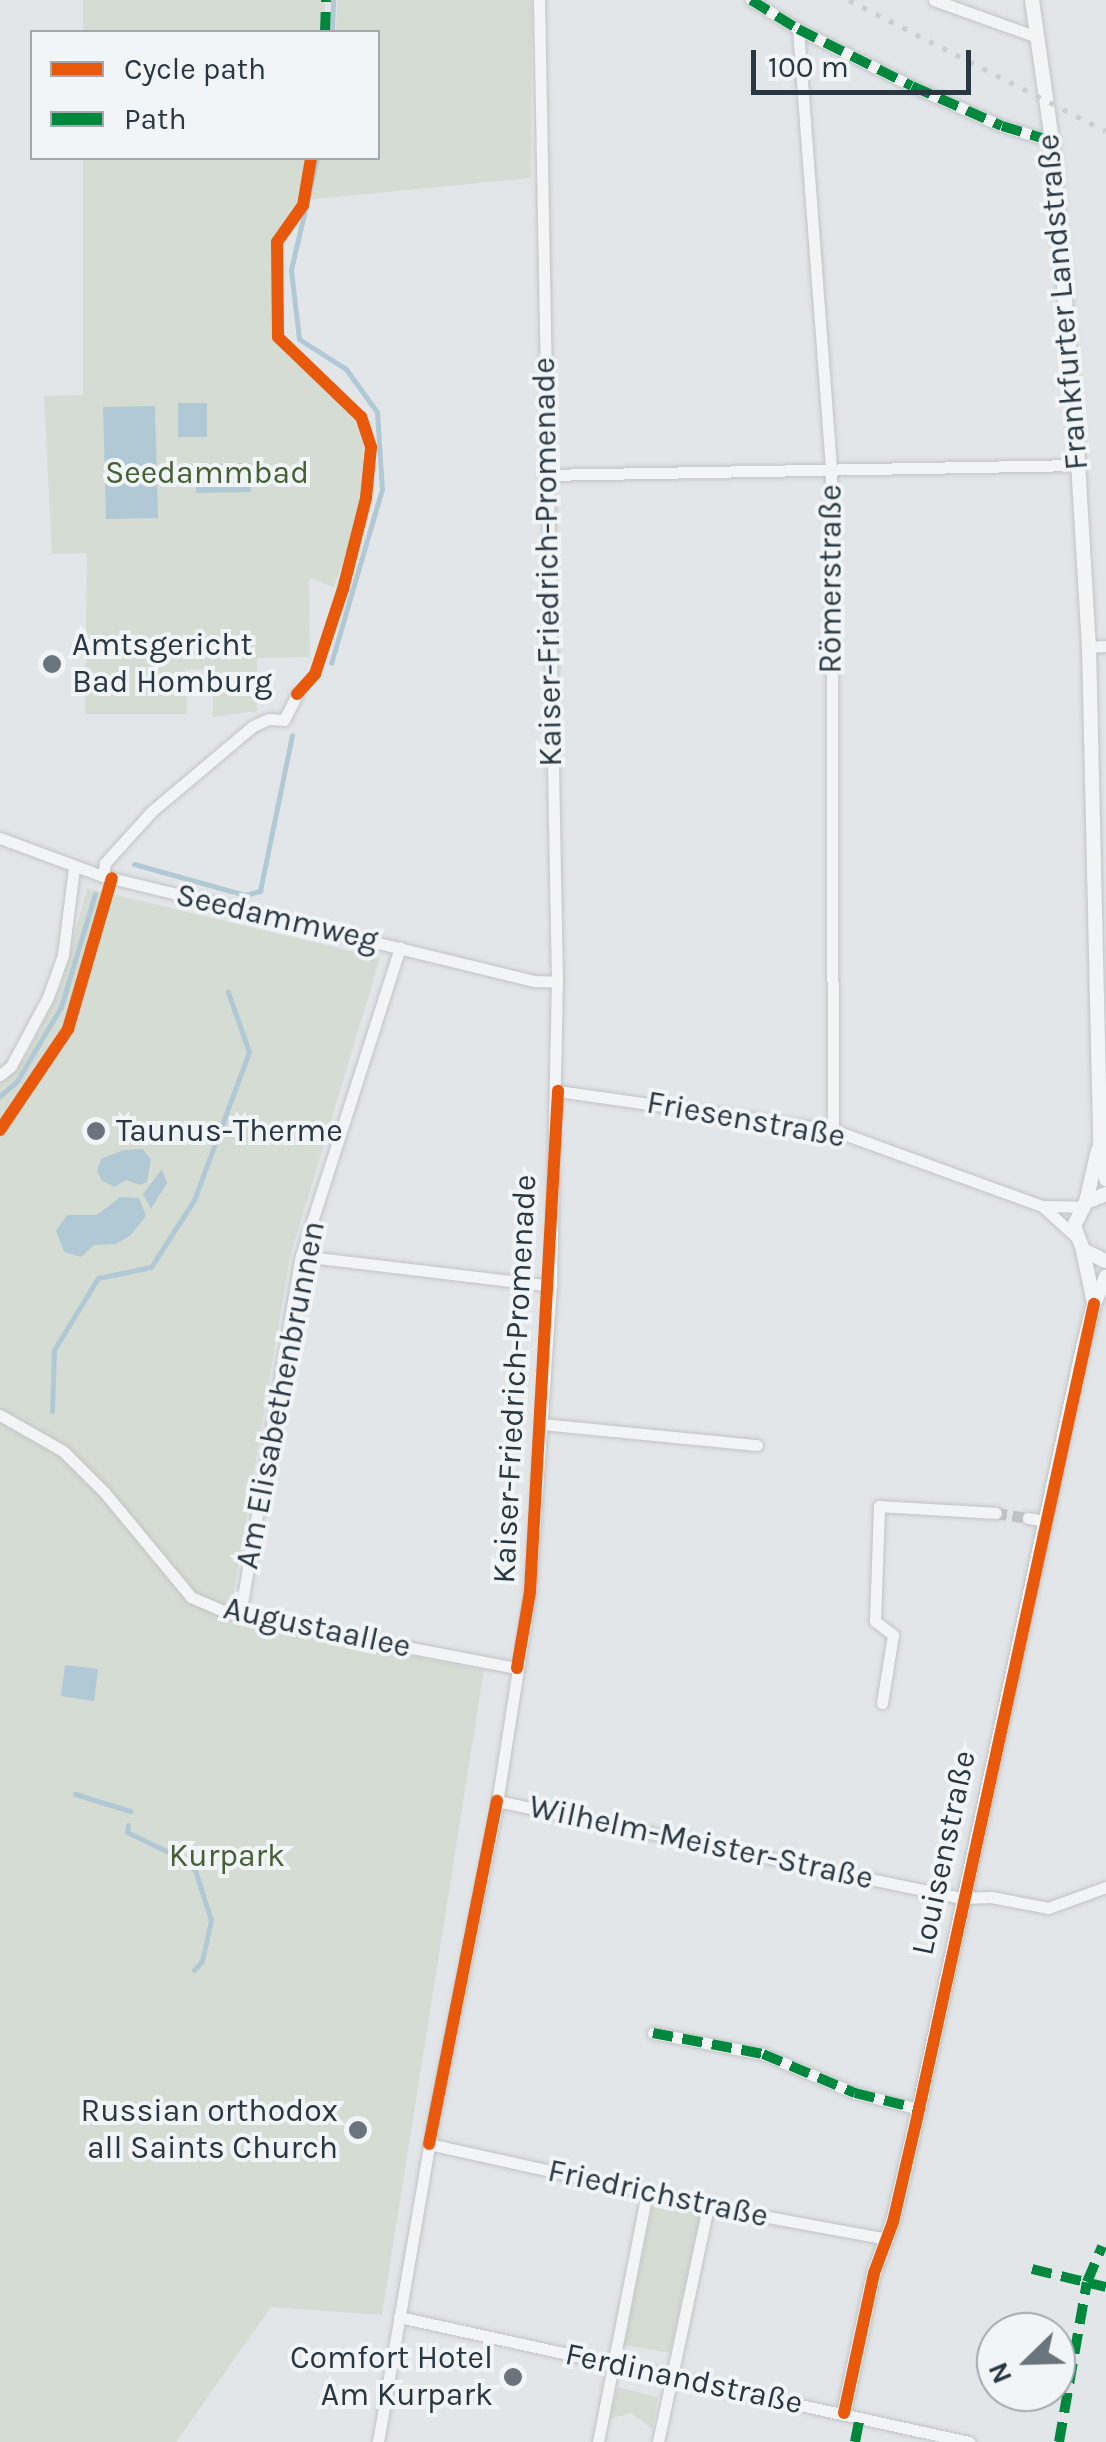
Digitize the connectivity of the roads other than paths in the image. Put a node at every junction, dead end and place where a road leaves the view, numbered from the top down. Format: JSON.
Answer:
{"nodes":[{"id":1,"x":539,"y":0,"type":"edge"},
{"id":2,"x":751,"y":0,"type":"edge"},
{"id":3,"x":934,"y":0,"type":"edge"},
{"id":4,"x":1032,"y":0,"type":"edge"},
{"id":5,"x":798,"y":29,"type":"junction"},
{"id":6,"x":1038,"y":37,"type":"junction"},
{"id":7,"x":1052,"y":141,"type":"junction"},
{"id":8,"x":1077,"y":466,"type":"junction"},
{"id":9,"x":831,"y":470,"type":"junction"},
{"id":10,"x":544,"y":475,"type":"junction"},
{"id":11,"x":1106,"y":646,"type":"edge"},
{"id":12,"x":1088,"y":647,"type":"junction"},
{"id":13,"x":297,"y":694,"type":"dead end"},
{"id":14,"x":0,"y":838,"type":"edge"},
{"id":15,"x":74,"y":868,"type":"junction"},
{"id":16,"x":103,"y":876,"type":"junction"},
{"id":17,"x":400,"y":948,"type":"junction"},
{"id":18,"x":558,"y":982,"type":"junction"},
{"id":19,"x":0,"y":1075,"type":"edge"},
{"id":20,"x":558,"y":1091,"type":"junction"},
{"id":21,"x":833,"y":1130,"type":"junction"},
{"id":22,"x":1100,"y":1144,"type":"junction"},
{"id":23,"x":1106,"y":1178,"type":"edge"},
{"id":24,"x":1106,"y":1194,"type":"edge"},
{"id":25,"x":1084,"y":1204,"type":"junction"},
{"id":26,"x":1042,"y":1206,"type":"junction"},
{"id":27,"x":1079,"y":1244,"type":"junction"},
{"id":28,"x":301,"y":1256,"type":"junction"},
{"id":29,"x":1106,"y":1262,"type":"edge"},
{"id":30,"x":1106,"y":1277,"type":"edge"},
{"id":31,"x":551,"y":1286,"type":"junction"},
{"id":32,"x":1094,"y":1304,"type":"junction"},
{"id":33,"x":0,"y":1415,"type":"edge"},
{"id":34,"x":542,"y":1424,"type":"junction"},
{"id":35,"x":758,"y":1445,"type":"dead end"},
{"id":36,"x":996,"y":1513,"type":"tunnel mouth"},
{"id":37,"x":1028,"y":1518,"type":"tunnel mouth"},
{"id":38,"x":1047,"y":1521,"type":"junction"},
{"id":39,"x":240,"y":1615,"type":"junction"},
{"id":40,"x":517,"y":1668,"type":"junction"},
{"id":41,"x":882,"y":1704,"type":"dead end"},
{"id":42,"x":497,"y":1801,"type":"junction"},
{"id":43,"x":1106,"y":1887,"type":"edge"},
{"id":44,"x":964,"y":1898,"type":"junction"},
{"id":45,"x":653,"y":2033,"type":"dead end"},
{"id":46,"x":919,"y":2109,"type":"junction"},
{"id":47,"x":430,"y":2144,"type":"junction"},
{"id":48,"x":647,"y":2193,"type":"junction"},
{"id":49,"x":708,"y":2206,"type":"junction"},
{"id":50,"x":887,"y":2239,"type":"junction"},
{"id":51,"x":399,"y":2317,"type":"junction"},
{"id":52,"x":612,"y":2365,"type":"junction"},
{"id":53,"x":672,"y":2376,"type":"junction"},
{"id":54,"x":844,"y":2413,"type":"junction"},
{"id":55,"x":378,"y":2442,"type":"edge"},
{"id":56,"x":598,"y":2442,"type":"edge"},
{"id":57,"x":658,"y":2442,"type":"edge"},
{"id":58,"x":969,"y":2442,"type":"edge"}],
"edges":[{"from":1,"to":10,"type":"street","name":"Kaiser-Friedrich-Promenade"},
{"from":2,"to":5,"type":"street"},
{"from":3,"to":6,"type":"street"},
{"from":4,"to":6,"type":"street","name":"Frankfurter Landstraße"},
{"from":5,"to":7,"type":"street"},
{"from":5,"to":9,"type":"street","name":"Römerstraße"},
{"from":6,"to":7,"type":"street","name":"Frankfurter Landstraße"},
{"from":7,"to":8,"type":"street","name":"Frankfurter Landstraße"},
{"from":8,"to":9,"type":"street"},
{"from":8,"to":12,"type":"street","name":"Frankfurter Landstraße"},
{"from":9,"to":10,"type":"street"},
{"from":9,"to":21,"type":"street","name":"Römerstraße"},
{"from":10,"to":18,"type":"street","name":"Kaiser-Friedrich-Promenade"},
{"from":11,"to":12,"type":"street"},
{"from":12,"to":22,"type":"street","name":"Frankfurter Landstraße"},
{"from":13,"to":16,"type":"street"},
{"from":14,"to":15,"type":"street","name":"Seedammweg"},
{"from":15,"to":16,"type":"street","name":"Seedammweg"},
{"from":15,"to":19,"type":"street"},
{"from":16,"to":17,"type":"street","name":"Seedammweg"},
{"from":17,"to":18,"type":"street","name":"Seedammweg"},
{"from":17,"to":28,"type":"street","name":"Am Elisabethenbrunnen"},
{"from":18,"to":20,"type":"street","name":"Kaiser-Friedrich-Promenade"},
{"from":20,"to":21,"type":"street","name":"Friesenstraße"},
{"from":20,"to":31,"type":"street","name":"Kaiser-Friedrich-Promenade"},
{"from":21,"to":26,"type":"street","name":"Friesenstraße"},
{"from":22,"to":23,"type":"street","name":"Frankfurter Landstraße"},
{"from":22,"to":25,"type":"street","name":"Frankfurter Landstraße"},
{"from":24,"to":25,"type":"street"},
{"from":25,"to":26,"type":"street","name":"Friesenstraße"},
{"from":25,"to":27,"type":"street","name":"Frankfurter Landstraße"},
{"from":26,"to":27,"type":"street","name":"Friesenstraße"},
{"from":27,"to":29,"type":"street"},
{"from":27,"to":32,"type":"street","name":"Louisenstraße"},
{"from":28,"to":31,"type":"street"},
{"from":28,"to":39,"type":"street","name":"Am Elisabethenbrunnen"},
{"from":30,"to":32,"type":"street","name":"Louisenstraße"},
{"from":31,"to":34,"type":"street","name":"Kaiser-Friedrich-Promenade"},
{"from":32,"to":38,"type":"street","name":"Louisenstraße"},
{"from":33,"to":39,"type":"street","name":"Augustaallee"},
{"from":34,"to":35,"type":"street","name":"Kaiser-Friedrich-Promenade"},
{"from":34,"to":40,"type":"street","name":"Kaiser-Friedrich-Promenade"},
{"from":36,"to":41,"type":"street"},
{"from":37,"to":38,"type":"street"},
{"from":38,"to":44,"type":"street","name":"Louisenstraße"},
{"from":39,"to":40,"type":"street","name":"Augustaallee"},
{"from":40,"to":42,"type":"street","name":"Kaiser-Friedrich-Promenade"},
{"from":42,"to":44,"type":"street","name":"Wilhelm-Meister-Straße"},
{"from":42,"to":47,"type":"street","name":"Kaiser-Friedrich-Promenade"},
{"from":43,"to":44,"type":"street","name":"Wilhelm-Meister-Straße"},
{"from":44,"to":46,"type":"street","name":"Louisenstraße"},
{"from":45,"to":46,"type":"street"},
{"from":46,"to":50,"type":"street","name":"Louisenstraße"},
{"from":47,"to":48,"type":"street","name":"Friedrichstraße"},
{"from":47,"to":51,"type":"street","name":"Kaiser-Friedrich-Promenade"},
{"from":48,"to":49,"type":"street","name":"Friedrichstraße"},
{"from":48,"to":52,"type":"street"},
{"from":49,"to":50,"type":"street","name":"Friedrichstraße"},
{"from":49,"to":53,"type":"street"},
{"from":50,"to":54,"type":"street","name":"Louisenstraße"},
{"from":51,"to":52,"type":"street","name":"Ferdinandstraße"},
{"from":51,"to":55,"type":"street","name":"Kaiser-Friedrich-Promenade"},
{"from":52,"to":53,"type":"street","name":"Ferdinandstraße"},
{"from":52,"to":56,"type":"street"},
{"from":53,"to":54,"type":"street","name":"Ferdinandstraße"},
{"from":53,"to":57,"type":"street"},
{"from":54,"to":58,"type":"street","name":"Ferdinandstraße"}]}
